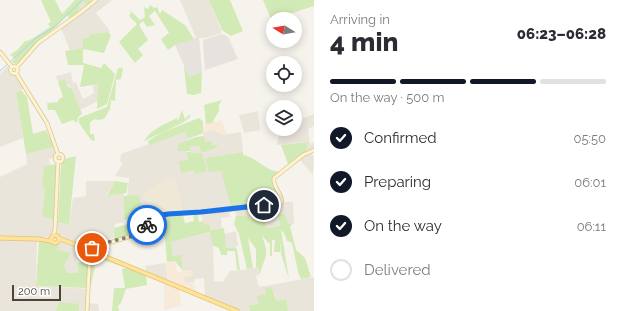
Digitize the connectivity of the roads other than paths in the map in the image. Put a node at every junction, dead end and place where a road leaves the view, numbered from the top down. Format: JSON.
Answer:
{"nodes":[{"id":1,"x":96,"y":0,"type":"edge"},
{"id":2,"x":0,"y":52,"type":"edge"},
{"id":3,"x":10,"y":64,"type":"junction"},
{"id":4,"x":17,"y":67,"type":"junction"},
{"id":5,"x":16,"y":73,"type":"junction"},
{"id":6,"x":314,"y":150,"type":"edge"},
{"id":7,"x":58,"y":154,"type":"junction"},
{"id":8,"x":58,"y":162,"type":"junction"},
{"id":9,"x":150,"y":217,"type":"junction"},
{"id":10,"x":148,"y":221,"type":"junction"},
{"id":11,"x":0,"y":238,"type":"edge"},
{"id":12,"x":55,"y":238,"type":"junction"},
{"id":13,"x":45,"y":239,"type":"junction"},
{"id":14,"x":51,"y":241,"type":"junction"},
{"id":15,"x":92,"y":251,"type":"junction"},
{"id":16,"x":87,"y":311,"type":"edge"},
{"id":17,"x":238,"y":311,"type":"edge"}],
"edges":[{"from":1,"to":4,"type":"street"},
{"from":2,"to":3,"type":"street"},
{"from":3,"to":4,"type":"street"},
{"from":3,"to":5,"type":"street"},
{"from":4,"to":5,"type":"street"},
{"from":5,"to":7,"type":"street"},
{"from":6,"to":9,"type":"street"},
{"from":7,"to":8,"type":"street"},
{"from":7,"to":8,"type":"street"},
{"from":8,"to":12,"type":"street"},
{"from":9,"to":10,"type":"street"},
{"from":9,"to":10,"type":"street"},
{"from":10,"to":15,"type":"street"},
{"from":11,"to":13,"type":"main road"},
{"from":12,"to":13,"type":"main road"},
{"from":12,"to":14,"type":"main road"},
{"from":12,"to":14,"type":"main road"},
{"from":12,"to":15,"type":"main road"},
{"from":13,"to":14,"type":"main road"},
{"from":15,"to":16,"type":"street"},
{"from":15,"to":17,"type":"main road"}]}
